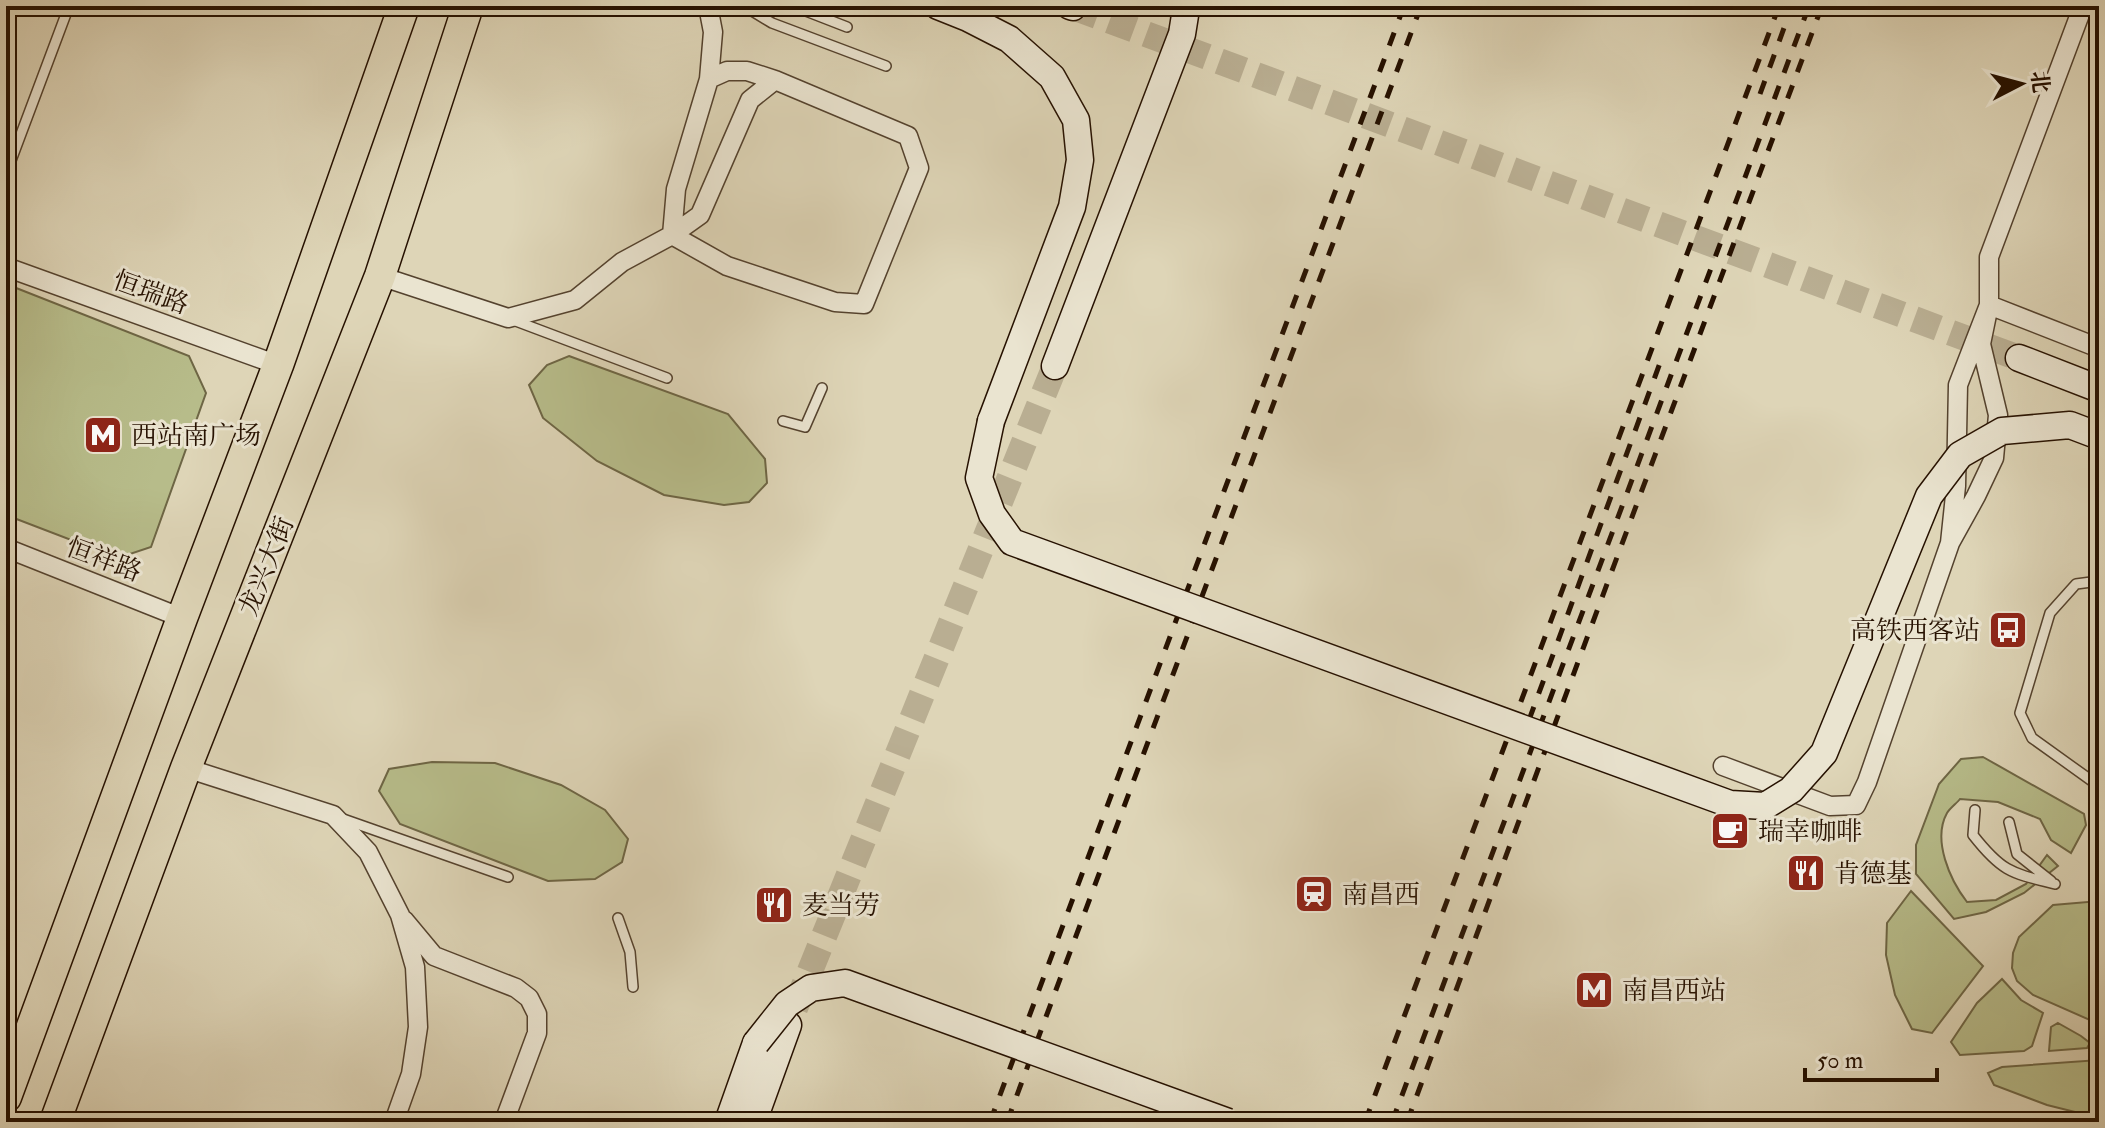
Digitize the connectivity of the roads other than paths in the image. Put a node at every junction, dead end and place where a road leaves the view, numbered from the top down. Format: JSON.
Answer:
{"nodes":[{"id":1,"x":69,"y":6,"type":"edge"},
{"id":2,"x":404,"y":6,"type":"edge"},
{"id":3,"x":468,"y":6,"type":"edge"},
{"id":4,"x":708,"y":6,"type":"edge"},
{"id":5,"x":744,"y":6,"type":"edge"},
{"id":6,"x":793,"y":6,"type":"edge"},
{"id":7,"x":938,"y":6,"type":"edge"},
{"id":8,"x":1179,"y":6,"type":"edge"},
{"id":9,"x":2083,"y":6,"type":"edge"},
{"id":10,"x":847,"y":27,"type":"dead end"},
{"id":11,"x":886,"y":66,"type":"dead end"},
{"id":12,"x":709,"y":79,"type":"junction"},
{"id":13,"x":775,"y":80,"type":"junction"},
{"id":14,"x":6,"y":174,"type":"edge"},
{"id":15,"x":672,"y":235,"type":"junction"},
{"id":16,"x":6,"y":267,"type":"edge"},
{"id":17,"x":380,"y":276,"type":"junction"},
{"id":18,"x":1989,"y":305,"type":"junction"},
{"id":19,"x":508,"y":318,"type":"junction"},
{"id":20,"x":2099,"y":348,"type":"edge"},
{"id":21,"x":2019,"y":358,"type":"tunnel mouth"},
{"id":22,"x":278,"y":365,"type":"junction"},
{"id":23,"x":1055,"y":366,"type":"tunnel mouth"},
{"id":24,"x":667,"y":378,"type":"dead end"},
{"id":25,"x":822,"y":388,"type":"dead end"},
{"id":26,"x":2099,"y":389,"type":"edge"},
{"id":27,"x":783,"y":421,"type":"dead end"},
{"id":28,"x":2099,"y":436,"type":"edge"},
{"id":29,"x":1950,"y":543,"type":"junction"},
{"id":30,"x":6,"y":548,"type":"edge"},
{"id":31,"x":2099,"y":581,"type":"edge"},
{"id":32,"x":182,"y":618,"type":"junction"},
{"id":33,"x":1723,"y":766,"type":"dead end"},
{"id":34,"x":186,"y":768,"type":"junction"},
{"id":35,"x":2099,"y":773,"type":"edge"},
{"id":36,"x":2097,"y":784,"type":"edge"},
{"id":37,"x":1975,"y":810,"type":"dead end"},
{"id":38,"x":333,"y":815,"type":"junction"},
{"id":39,"x":2009,"y":822,"type":"dead end"},
{"id":40,"x":508,"y":877,"type":"dead end"},
{"id":41,"x":400,"y":915,"type":"junction"},
{"id":42,"x":618,"y":918,"type":"dead end"},
{"id":43,"x":633,"y":987,"type":"dead end"},
{"id":44,"x":788,"y":1025,"type":"tunnel mouth"},
{"id":45,"x":6,"y":1097,"type":"edge"},
{"id":46,"x":55,"y":1122,"type":"edge"},
{"id":47,"x":394,"y":1122,"type":"edge"},
{"id":48,"x":504,"y":1122,"type":"edge"},
{"id":49,"x":728,"y":1122,"type":"edge"},
{"id":50,"x":753,"y":1122,"type":"edge"},
{"id":51,"x":1228,"y":1122,"type":"edge"}],
"edges":[{"from":1,"to":14,"type":"lane"},
{"from":2,"to":22,"type":"main road"},
{"from":3,"to":17,"type":"main road","name":"龙兴大街"},
{"from":4,"to":12,"type":"street"},
{"from":5,"to":11,"type":"lane"},
{"from":6,"to":10,"type":"lane"},
{"from":7,"to":28,"type":"street","bridge":true},
{"from":8,"to":23,"type":"street"},
{"from":9,"to":18,"type":"street"},
{"from":12,"to":13,"type":"street"},
{"from":12,"to":15,"type":"street"},
{"from":13,"to":15,"type":"street"},
{"from":13,"to":15,"type":"street"},
{"from":15,"to":19,"type":"street"},
{"from":16,"to":22,"type":"street","name":"恒瑞路"},
{"from":17,"to":19,"type":"street"},
{"from":17,"to":34,"type":"main road","name":"龙兴大街"},
{"from":18,"to":20,"type":"street"},
{"from":18,"to":29,"type":"street"},
{"from":18,"to":29,"type":"street"},
{"from":19,"to":24,"type":"lane"},
{"from":21,"to":26,"type":"street"},
{"from":22,"to":32,"type":"main road"},
{"from":25,"to":27,"type":"lane"},
{"from":29,"to":33,"type":"street"},
{"from":30,"to":32,"type":"street","name":"恒祥路"},
{"from":31,"to":36,"type":"lane"},
{"from":32,"to":45,"type":"main road"},
{"from":34,"to":38,"type":"street"},
{"from":34,"to":46,"type":"main road","name":"龙兴大街"},
{"from":35,"to":36,"type":"lane"},
{"from":37,"to":39,"type":"lane"},
{"from":38,"to":40,"type":"lane"},
{"from":38,"to":41,"type":"street"},
{"from":41,"to":47,"type":"street"},
{"from":41,"to":48,"type":"street"},
{"from":42,"to":43,"type":"lane"},
{"from":44,"to":50,"type":"street"},
{"from":49,"to":51,"type":"street","bridge":true}]}
